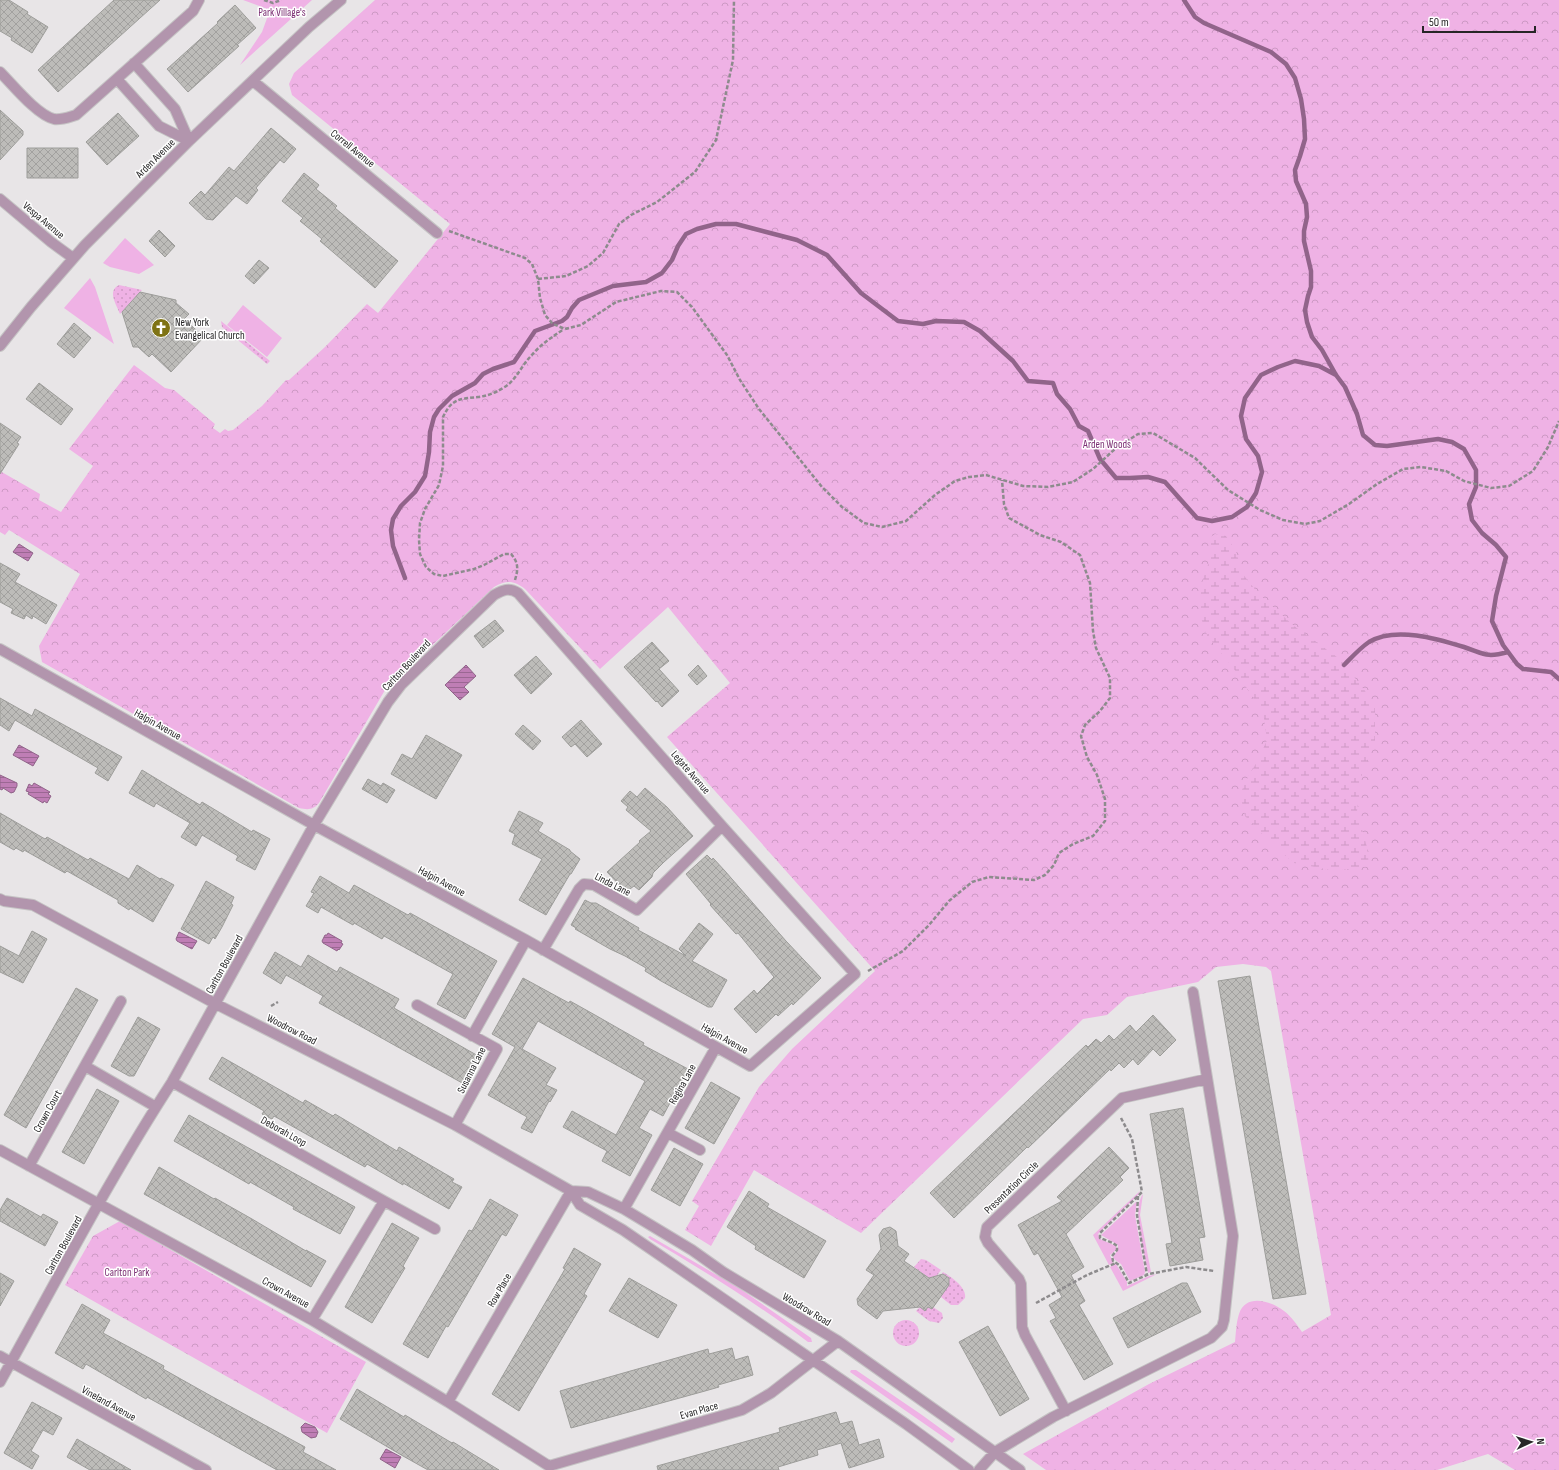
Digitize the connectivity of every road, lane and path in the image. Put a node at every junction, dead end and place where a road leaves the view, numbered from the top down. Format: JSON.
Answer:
{"nodes":[{"id":1,"x":199,"y":0,"type":"edge"},
{"id":2,"x":264,"y":0,"type":"edge"},
{"id":3,"x":281,"y":0,"type":"edge"},
{"id":4,"x":341,"y":0,"type":"edge"},
{"id":5,"x":734,"y":0,"type":"edge"},
{"id":6,"x":134,"y":63,"type":"junction"},
{"id":7,"x":0,"y":72,"type":"edge"},
{"id":8,"x":117,"y":79,"type":"junction"},
{"id":9,"x":253,"y":82,"type":"junction"},
{"id":10,"x":189,"y":141,"type":"junction"},
{"id":11,"x":0,"y":199,"type":"edge"},
{"id":12,"x":437,"y":233,"type":"joint"},
{"id":13,"x":73,"y":258,"type":"junction"},
{"id":14,"x":538,"y":279,"type":"junction"},
{"id":15,"x":565,"y":329,"type":"junction"},
{"id":16,"x":0,"y":346,"type":"edge"},
{"id":17,"x":1559,"y":421,"type":"edge"},
{"id":18,"x":1002,"y":480,"type":"junction"},
{"id":19,"x":510,"y":589,"type":"junction"},
{"id":20,"x":0,"y":649,"type":"edge"},
{"id":21,"x":314,"y":825,"type":"junction"},
{"id":22,"x":722,"y":826,"type":"junction"},
{"id":23,"x":0,"y":899,"type":"edge"},
{"id":24,"x":526,"y":940,"type":"junction"},
{"id":25,"x":543,"y":950,"type":"junction"},
{"id":26,"x":868,"y":971,"type":"dead end"},
{"id":27,"x":855,"y":974,"type":"joint"},
{"id":28,"x":1193,"y":992,"type":"dead end"},
{"id":29,"x":121,"y":1001,"type":"dead end"},
{"id":30,"x":278,"y":1002,"type":"dead end"},
{"id":31,"x":216,"y":1004,"type":"junction"},
{"id":32,"x":417,"y":1005,"type":"dead end"},
{"id":33,"x":271,"y":1006,"type":"dead end"},
{"id":34,"x":472,"y":1036,"type":"junction"},
{"id":35,"x":716,"y":1047,"type":"junction"},
{"id":36,"x":85,"y":1066,"type":"junction"},
{"id":37,"x":1207,"y":1079,"type":"junction"},
{"id":38,"x":172,"y":1082,"type":"junction"},
{"id":39,"x":156,"y":1108,"type":"junction"},
{"id":40,"x":1121,"y":1118,"type":"dead end"},
{"id":41,"x":455,"y":1125,"type":"junction"},
{"id":42,"x":668,"y":1133,"type":"junction"},
{"id":43,"x":0,"y":1150,"type":"edge"},
{"id":44,"x":700,"y":1150,"type":"dead end"},
{"id":45,"x":30,"y":1166,"type":"junction"},
{"id":46,"x":571,"y":1191,"type":"junction"},
{"id":47,"x":1138,"y":1196,"type":"junction"},
{"id":48,"x":384,"y":1201,"type":"junction"},
{"id":49,"x":99,"y":1204,"type":"junction"},
{"id":50,"x":624,"y":1209,"type":"junction"},
{"id":51,"x":435,"y":1229,"type":"dead end"},
{"id":52,"x":1116,"y":1263,"type":"junction"},
{"id":53,"x":1214,"y":1271,"type":"dead end"},
{"id":54,"x":1147,"y":1275,"type":"junction"},
{"id":55,"x":1036,"y":1303,"type":"dead end"},
{"id":56,"x":312,"y":1320,"type":"junction"},
{"id":57,"x":838,"y":1341,"type":"junction"},
{"id":58,"x":0,"y":1356,"type":"edge"},
{"id":59,"x":11,"y":1362,"type":"junction"},
{"id":60,"x":814,"y":1362,"type":"junction"},
{"id":61,"x":0,"y":1382,"type":"edge"},
{"id":62,"x":448,"y":1402,"type":"junction"},
{"id":63,"x":1066,"y":1411,"type":"junction"},
{"id":64,"x":995,"y":1452,"type":"junction"},
{"id":65,"x":550,"y":1468,"type":"edge"},
{"id":66,"x":206,"y":1470,"type":"edge"},
{"id":67,"x":969,"y":1470,"type":"edge"},
{"id":68,"x":979,"y":1470,"type":"edge"},
{"id":69,"x":1020,"y":1470,"type":"edge"}],
"edges":[{"from":1,"to":6,"type":"street"},
{"from":2,"to":3,"type":"path"},
{"from":4,"to":9,"type":"street","name":"Arden Avenue"},
{"from":5,"to":14,"type":"path"},
{"from":6,"to":8,"type":"street"},
{"from":6,"to":10,"type":"street"},
{"from":7,"to":8,"type":"street"},
{"from":8,"to":10,"type":"street"},
{"from":9,"to":10,"type":"street","name":"Arden Avenue"},
{"from":9,"to":12,"type":"street","name":"Correll Avenue"},
{"from":10,"to":13,"type":"street","name":"Arden Avenue"},
{"from":11,"to":13,"type":"street","name":"Vespa Avenue"},
{"from":12,"to":14,"type":"path"},
{"from":13,"to":16,"type":"street","name":"Arden Avenue"},
{"from":14,"to":15,"type":"path"},
{"from":15,"to":18,"type":"path"},
{"from":15,"to":19,"type":"path"},
{"from":17,"to":18,"type":"path"},
{"from":18,"to":26,"type":"path"},
{"from":19,"to":21,"type":"street","name":"Carlton Boulevard"},
{"from":19,"to":22,"type":"street","name":"Legate Avenue"},
{"from":20,"to":21,"type":"street","name":"Halpin Avenue"},
{"from":21,"to":24,"type":"street","name":"Halpin Avenue"},
{"from":21,"to":31,"type":"street","name":"Carlton Boulevard"},
{"from":22,"to":25,"type":"street","name":"Linda Lane"},
{"from":22,"to":27,"type":"street","name":"Legate Avenue"},
{"from":23,"to":31,"type":"street","name":"Woodrow Road"},
{"from":24,"to":25,"type":"street","name":"Halpin Avenue"},
{"from":24,"to":34,"type":"street","name":"Susanna Lane"},
{"from":25,"to":35,"type":"street","name":"Halpin Avenue"},
{"from":27,"to":35,"type":"street","name":"Halpin Avenue"},
{"from":28,"to":37,"type":"street"},
{"from":29,"to":36,"type":"street","name":"Crown Court"},
{"from":30,"to":33,"type":"path"},
{"from":31,"to":38,"type":"street","name":"Carlton Boulevard"},
{"from":31,"to":41,"type":"street","name":"Woodrow Road"},
{"from":32,"to":34,"type":"street","name":"Susanna Lane"},
{"from":34,"to":41,"type":"street","name":"Susanna Lane"},
{"from":35,"to":42,"type":"street","name":"Regina Lane"},
{"from":36,"to":39,"type":"street"},
{"from":36,"to":45,"type":"street","name":"Crown Court"},
{"from":37,"to":63,"type":"street"},
{"from":37,"to":63,"type":"street","name":"Presentation Circle"},
{"from":38,"to":39,"type":"street","name":"Carlton Boulevard"},
{"from":38,"to":48,"type":"street","name":"Deborah Loop"},
{"from":39,"to":49,"type":"street","name":"Carlton Boulevard"},
{"from":40,"to":47,"type":"path"},
{"from":41,"to":46,"type":"street","name":"Woodrow Road"},
{"from":42,"to":44,"type":"street"},
{"from":42,"to":50,"type":"street","name":"Regina Lane"},
{"from":43,"to":45,"type":"street","name":"Crown Avenue"},
{"from":45,"to":49,"type":"street","name":"Crown Avenue"},
{"from":46,"to":50,"type":"street","name":"Woodrow Road"},
{"from":46,"to":60,"type":"street","name":"Woodrow Road"},
{"from":46,"to":62,"type":"street","name":"Row Place"},
{"from":47,"to":52,"type":"path"},
{"from":47,"to":54,"type":"path"},
{"from":48,"to":51,"type":"street","name":"Deborah Loop"},
{"from":48,"to":56,"type":"street"},
{"from":49,"to":56,"type":"street","name":"Crown Avenue"},
{"from":49,"to":59,"type":"street","name":"Carlton Boulevard"},
{"from":50,"to":57,"type":"street","name":"Woodrow Road"},
{"from":52,"to":54,"type":"path"},
{"from":52,"to":55,"type":"path"},
{"from":53,"to":54,"type":"path"},
{"from":56,"to":62,"type":"street","name":"Crown Avenue"},
{"from":57,"to":60,"type":"street","name":"Evan Place"},
{"from":57,"to":64,"type":"street","name":"Woodrow Road"},
{"from":58,"to":59,"type":"street","name":"Vineland Avenue"},
{"from":59,"to":61,"type":"street","name":"Carlton Boulevard"},
{"from":59,"to":66,"type":"street","name":"Vineland Avenue"},
{"from":60,"to":65,"type":"street","name":"Evan Place"},
{"from":60,"to":67,"type":"street","name":"Woodrow Road"},
{"from":62,"to":65,"type":"street","name":"Crown Avenue"},
{"from":63,"to":64,"type":"street"},
{"from":64,"to":68,"type":"street"},
{"from":64,"to":69,"type":"street","name":"Woodrow Road"}]}
